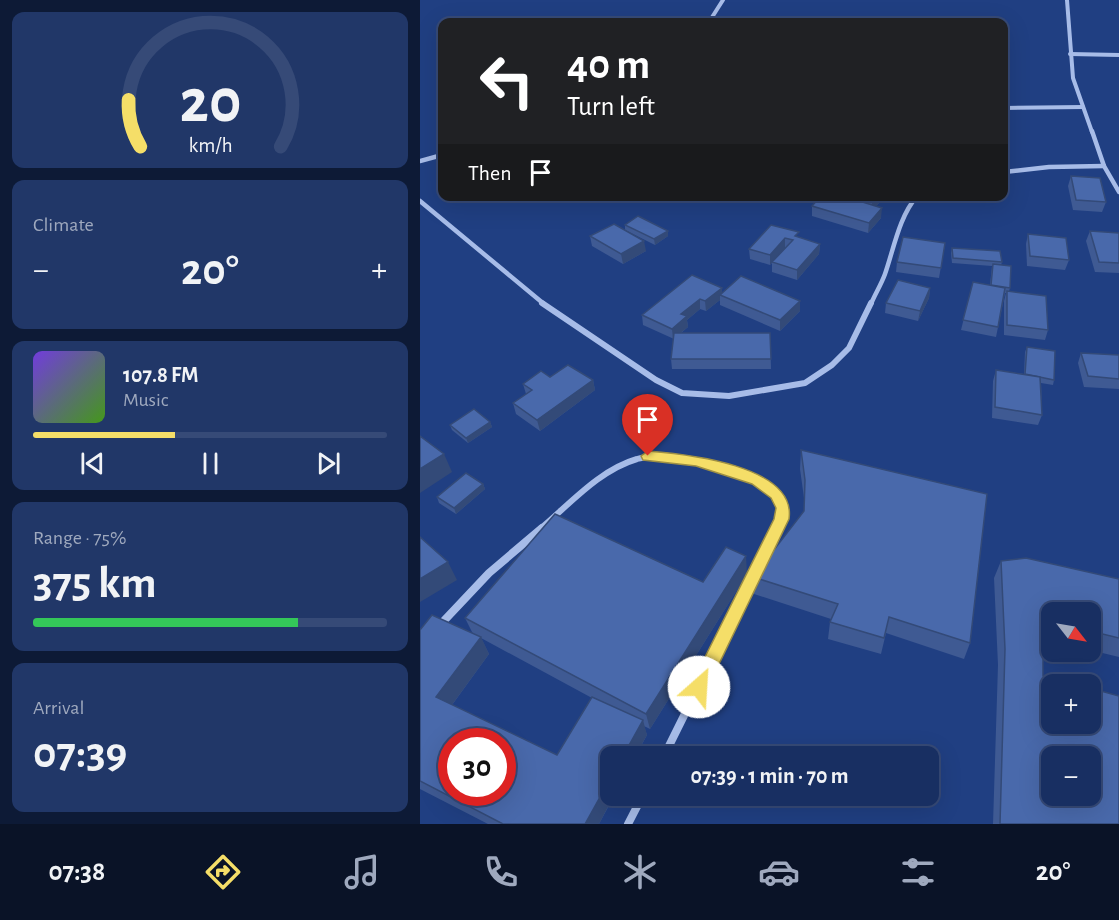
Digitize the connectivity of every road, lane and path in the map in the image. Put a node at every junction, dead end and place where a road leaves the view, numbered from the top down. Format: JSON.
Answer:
{"nodes":[{"id":1,"x":723,"y":0,"type":"edge"},
{"id":2,"x":1067,"y":0,"type":"edge"},
{"id":3,"x":712,"y":18,"type":"edge"},
{"id":4,"x":1070,"y":54,"type":"junction"},
{"id":5,"x":1119,"y":55,"type":"edge"},
{"id":6,"x":1083,"y":107,"type":"junction"},
{"id":7,"x":1008,"y":108,"type":"edge"},
{"id":8,"x":438,"y":156,"type":"edge"},
{"id":9,"x":420,"y":161,"type":"edge"},
{"id":10,"x":1104,"y":166,"type":"junction"},
{"id":11,"x":1008,"y":172,"type":"edge"},
{"id":12,"x":1119,"y":192,"type":"edge"},
{"id":13,"x":420,"y":201,"type":"edge"},
{"id":14,"x":913,"y":201,"type":"edge"},
{"id":15,"x":432,"y":635,"type":"edge"},
{"id":16,"x":669,"y":746,"type":"edge"},
{"id":17,"x":638,"y":806,"type":"edge"},
{"id":18,"x":628,"y":824,"type":"edge"}],
"edges":[{"from":1,"to":3,"type":"street"},
{"from":2,"to":4,"type":"street"},
{"from":4,"to":5,"type":"street"},
{"from":4,"to":6,"type":"street"},
{"from":6,"to":7,"type":"street"},
{"from":6,"to":10,"type":"street"},
{"from":8,"to":9,"type":"street"},
{"from":10,"to":11,"type":"street"},
{"from":10,"to":12,"type":"street"},
{"from":13,"to":14,"type":"street"},
{"from":15,"to":16,"type":"street"},
{"from":17,"to":18,"type":"street"}]}
